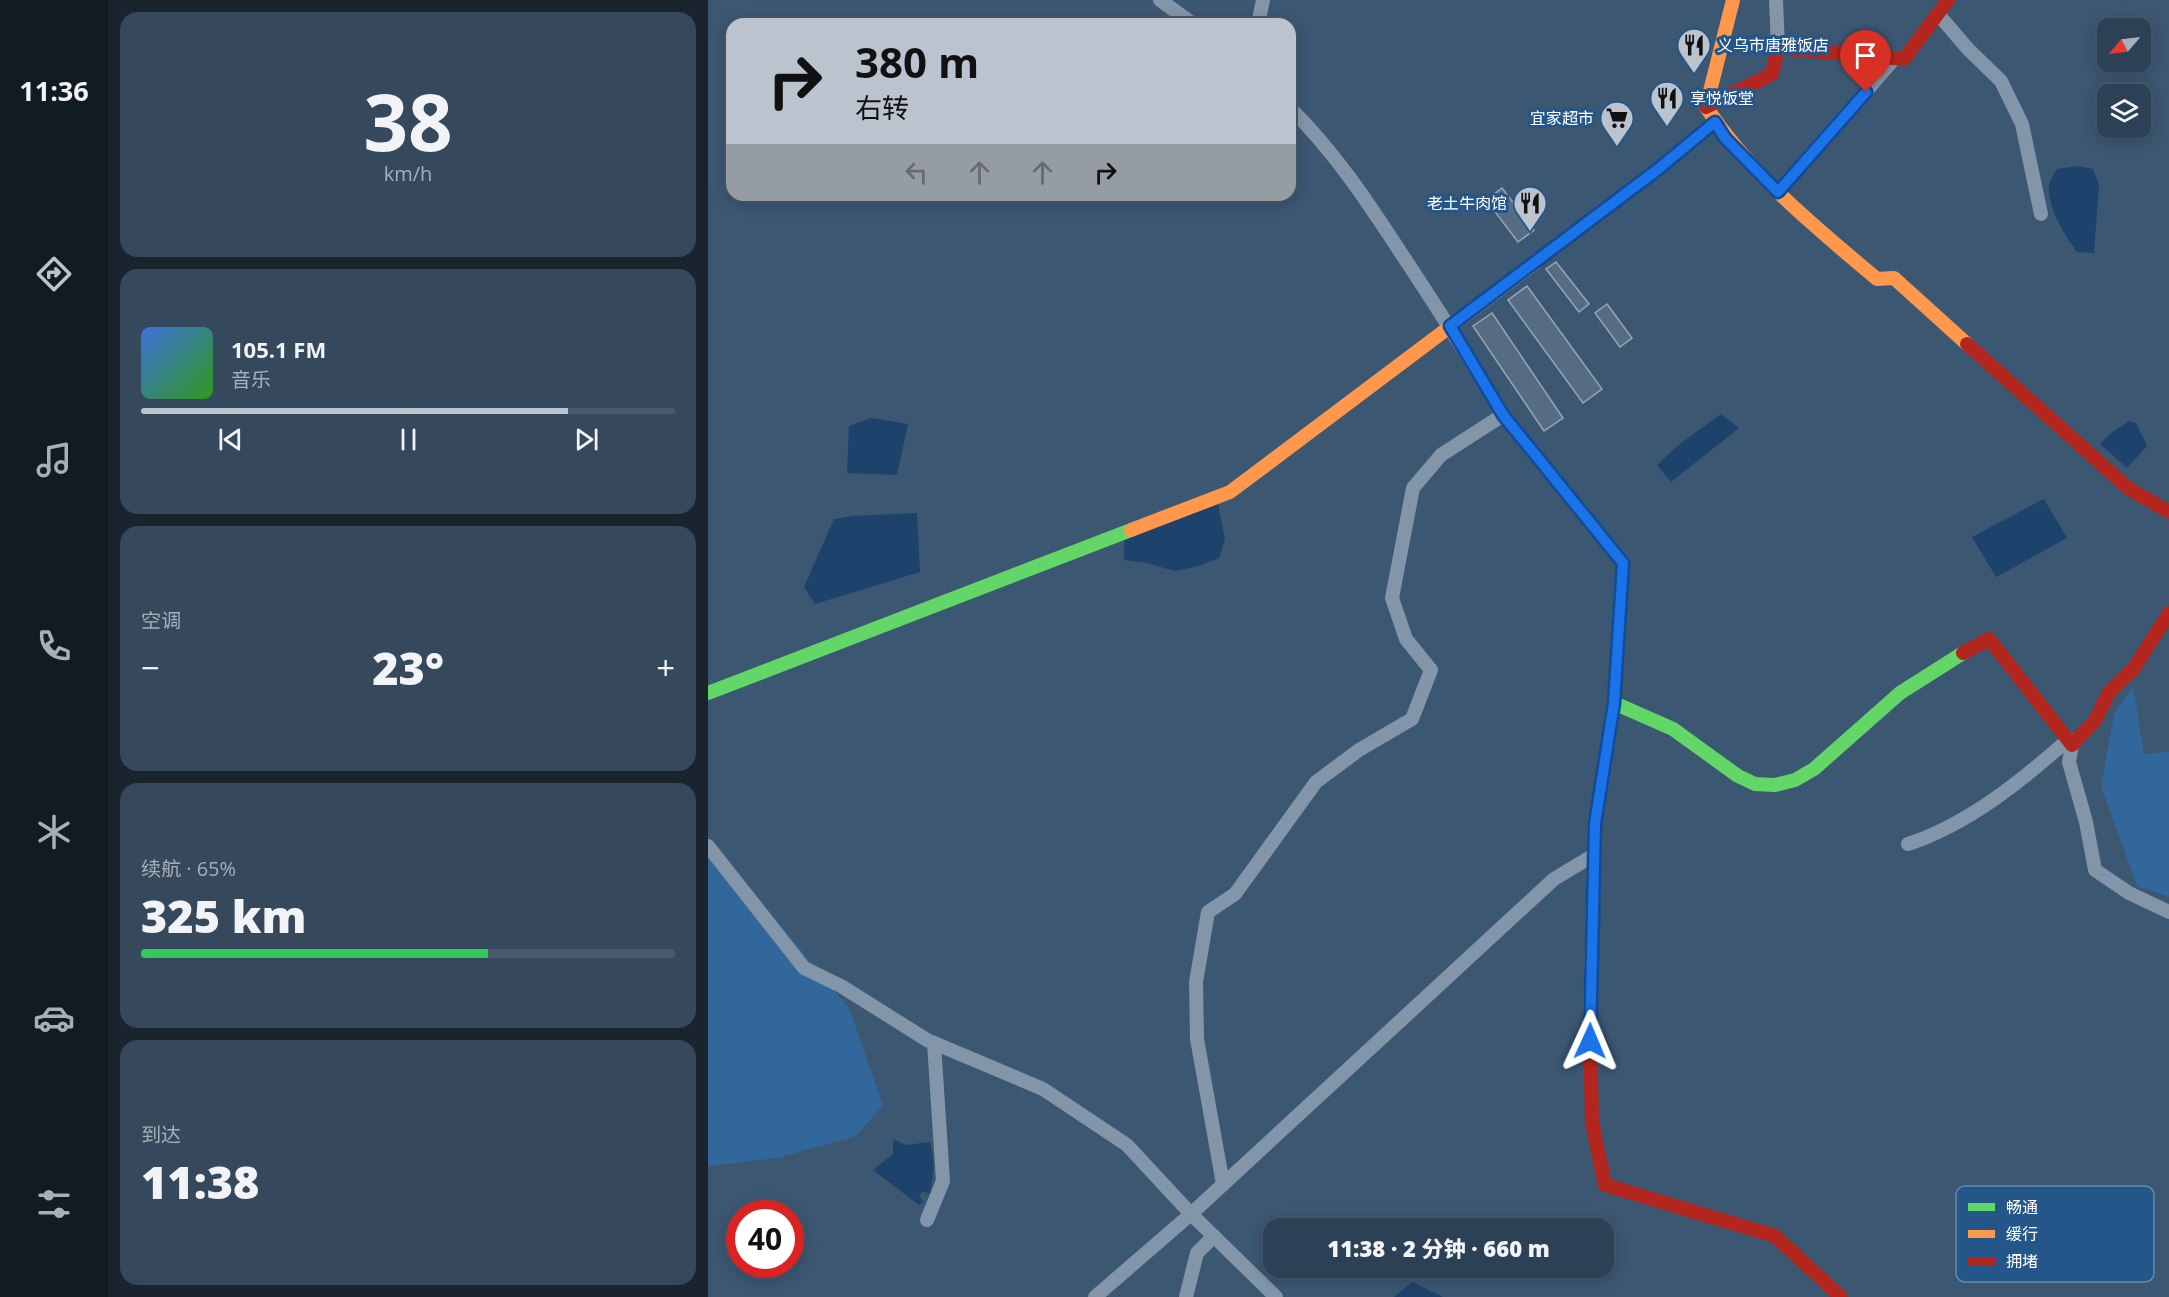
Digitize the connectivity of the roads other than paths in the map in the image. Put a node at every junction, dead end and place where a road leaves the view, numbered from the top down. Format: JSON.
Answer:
{"nodes":[{"id":1,"x":1160,"y":0,"type":"edge"},
{"id":2,"x":1263,"y":0,"type":"edge"},
{"id":3,"x":1733,"y":0,"type":"edge"},
{"id":4,"x":1776,"y":0,"type":"edge"},
{"id":5,"x":1948,"y":0,"type":"edge"},
{"id":6,"x":1938,"y":14,"type":"junction"},
{"id":7,"x":1185,"y":18,"type":"edge"},
{"id":8,"x":1259,"y":18,"type":"edge"},
{"id":9,"x":1778,"y":48,"type":"junction"},
{"id":10,"x":1895,"y":58,"type":"junction"},
{"id":11,"x":1706,"y":107,"type":"junction"},
{"id":12,"x":1296,"y":114,"type":"edge"},
{"id":13,"x":1715,"y":122,"type":"junction"},
{"id":14,"x":1778,"y":192,"type":"junction"},
{"id":15,"x":2041,"y":214,"type":"dead end"},
{"id":16,"x":1450,"y":326,"type":"junction"},
{"id":17,"x":1503,"y":415,"type":"junction"},
{"id":18,"x":2169,"y":512,"type":"edge"},
{"id":19,"x":2169,"y":613,"type":"edge"},
{"id":20,"x":708,"y":693,"type":"edge"},
{"id":21,"x":1614,"y":703,"type":"junction"},
{"id":22,"x":2071,"y":742,"type":"junction"},
{"id":23,"x":1908,"y":844,"type":"dead end"},
{"id":24,"x":708,"y":846,"type":"edge"},
{"id":25,"x":1594,"y":855,"type":"junction"},
{"id":26,"x":2169,"y":912,"type":"edge"},
{"id":27,"x":934,"y":1043,"type":"junction"},
{"id":28,"x":1223,"y":1184,"type":"junction"},
{"id":29,"x":1191,"y":1214,"type":"junction"},
{"id":30,"x":927,"y":1220,"type":"dead end"},
{"id":31,"x":1214,"y":1236,"type":"junction"},
{"id":32,"x":1095,"y":1297,"type":"edge"},
{"id":33,"x":1186,"y":1297,"type":"edge"},
{"id":34,"x":1276,"y":1297,"type":"edge"},
{"id":35,"x":1841,"y":1297,"type":"edge"}],
"edges":[{"from":1,"to":7,"type":"street"},
{"from":2,"to":8,"type":"street"},
{"from":3,"to":11,"type":"street"},
{"from":4,"to":9,"type":"street"},
{"from":5,"to":6,"type":"street"},
{"from":6,"to":10,"type":"street"},
{"from":6,"to":15,"type":"street"},
{"from":9,"to":10,"type":"street"},
{"from":9,"to":11,"type":"street"},
{"from":10,"to":14,"type":"street"},
{"from":11,"to":13,"type":"street"},
{"from":12,"to":16,"type":"street"},
{"from":13,"to":14,"type":"street"},
{"from":13,"to":16,"type":"street"},
{"from":14,"to":18,"type":"street"},
{"from":16,"to":17,"type":"street"},
{"from":16,"to":20,"type":"street"},
{"from":17,"to":21,"type":"street"},
{"from":17,"to":28,"type":"street"},
{"from":19,"to":22,"type":"street"},
{"from":21,"to":22,"type":"street"},
{"from":21,"to":25,"type":"street"},
{"from":22,"to":23,"type":"street"},
{"from":22,"to":26,"type":"street"},
{"from":24,"to":27,"type":"street"},
{"from":25,"to":28,"type":"street"},
{"from":25,"to":35,"type":"street"},
{"from":27,"to":29,"type":"street"},
{"from":27,"to":30,"type":"street"},
{"from":28,"to":29,"type":"street"},
{"from":29,"to":31,"type":"street"},
{"from":29,"to":32,"type":"street"},
{"from":31,"to":33,"type":"street"},
{"from":31,"to":34,"type":"street"}]}
